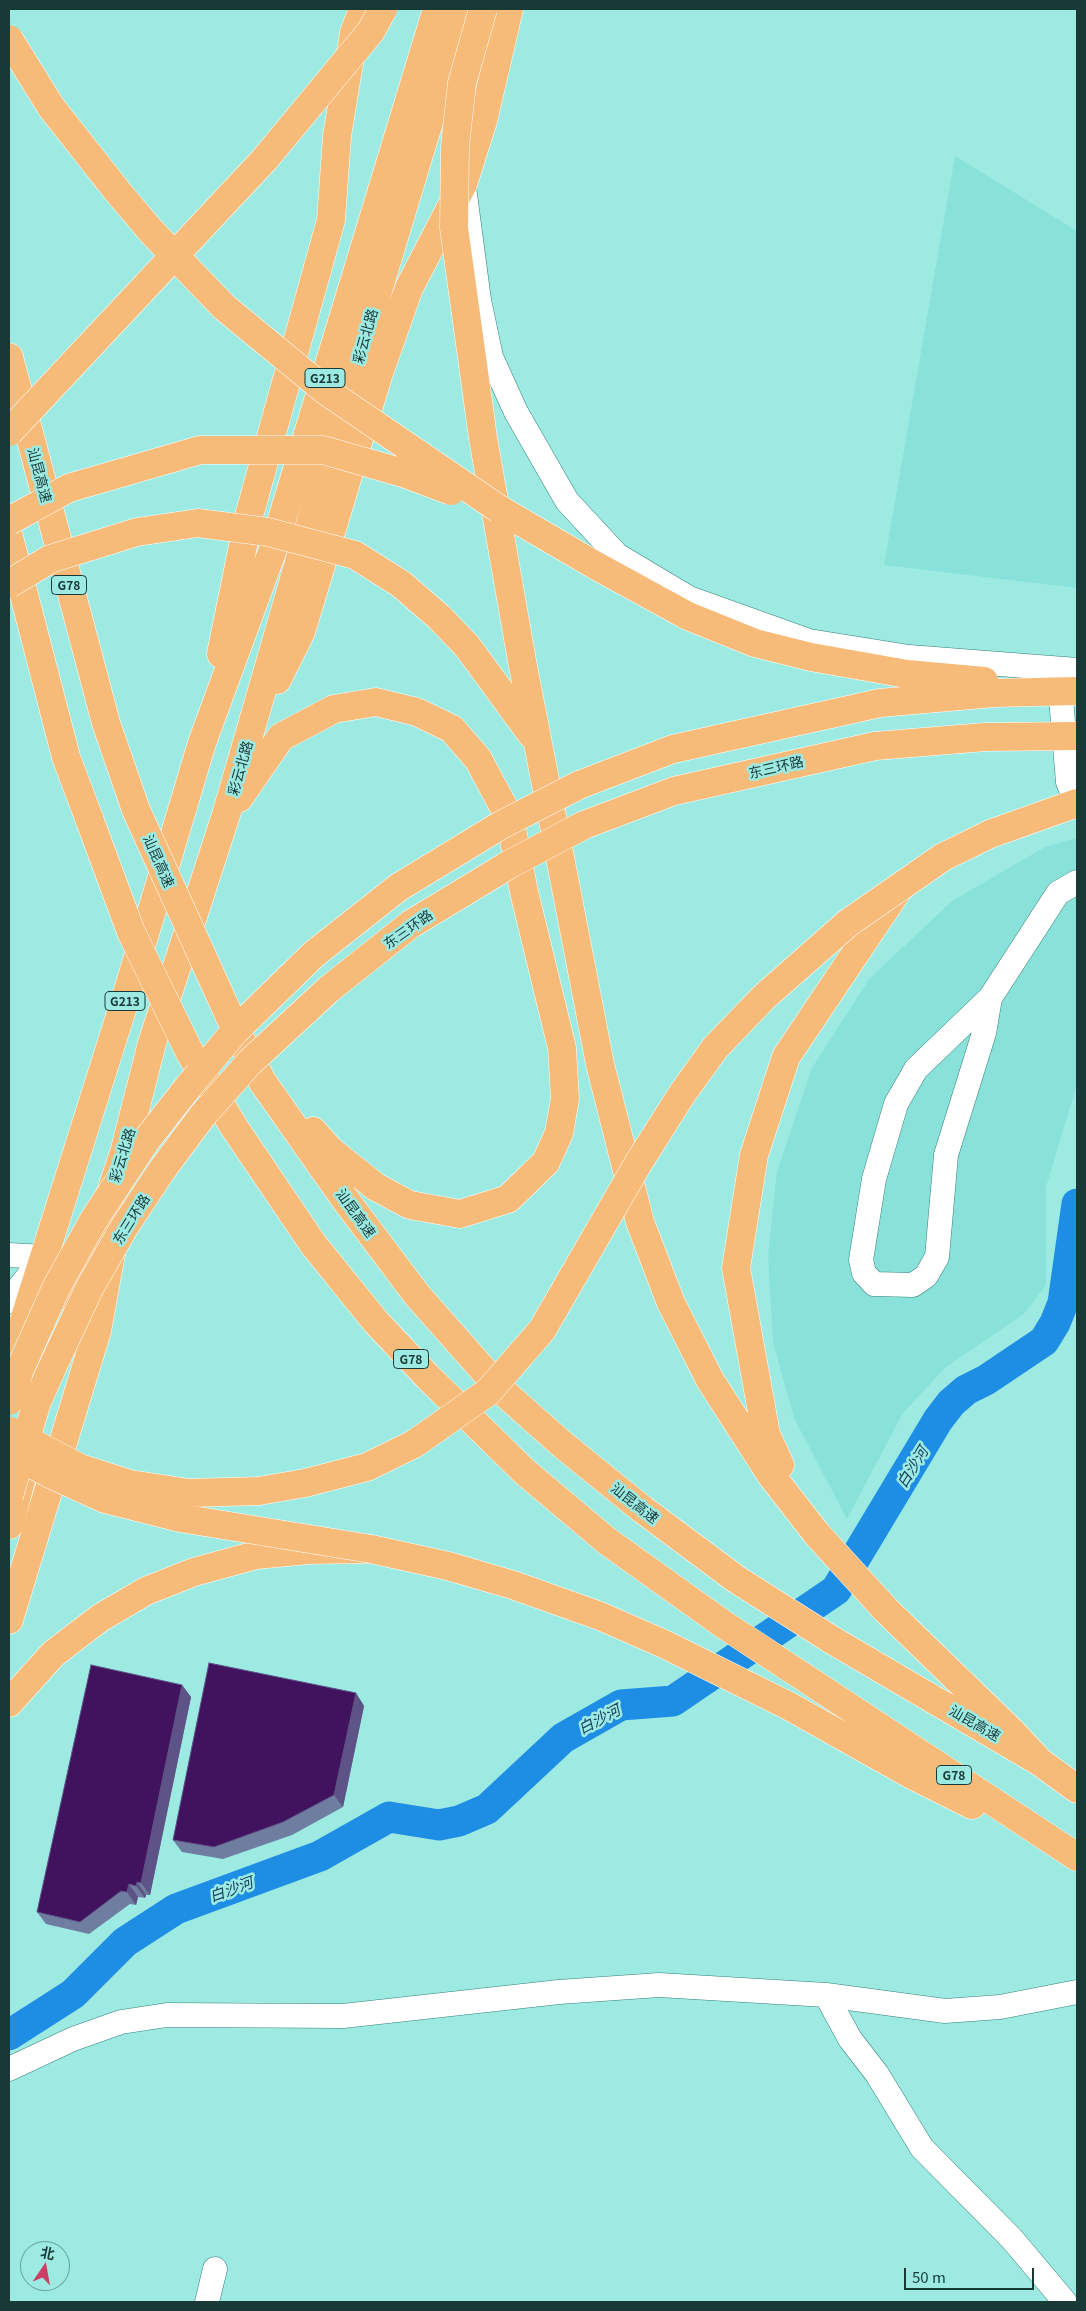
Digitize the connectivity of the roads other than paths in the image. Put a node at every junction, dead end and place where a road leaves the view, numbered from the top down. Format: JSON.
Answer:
{"nodes":[{"id":1,"x":363,"y":9,"type":"edge"},
{"id":2,"x":384,"y":9,"type":"edge"},
{"id":3,"x":437,"y":9,"type":"edge"},
{"id":4,"x":463,"y":9,"type":"edge"},
{"id":5,"x":483,"y":9,"type":"edge"},
{"id":6,"x":509,"y":9,"type":"edge"},
{"id":7,"x":9,"y":39,"type":"edge"},
{"id":8,"x":463,"y":184,"type":"junction"},
{"id":9,"x":9,"y":357,"type":"edge"},
{"id":10,"x":9,"y":432,"type":"edge"},
{"id":11,"x":499,"y":509,"type":"junction"},
{"id":12,"x":9,"y":521,"type":"edge"},
{"id":13,"x":9,"y":537,"type":"edge"},
{"id":14,"x":9,"y":584,"type":"edge"},
{"id":15,"x":1068,"y":670,"type":"edge"},
{"id":16,"x":1077,"y":690,"type":"edge"},
{"id":17,"x":250,"y":732,"type":"junction"},
{"id":18,"x":1077,"y":736,"type":"edge"},
{"id":19,"x":537,"y":742,"type":"junction"},
{"id":20,"x":202,"y":744,"type":"junction"},
{"id":21,"x":1077,"y":803,"type":"edge"},
{"id":22,"x":226,"y":816,"type":"junction"},
{"id":23,"x":1077,"y":882,"type":"edge"},
{"id":24,"x":901,"y":886,"type":"junction"},
{"id":25,"x":990,"y":998,"type":"junction"},
{"id":26,"x":253,"y":1064,"type":"junction"},
{"id":27,"x":125,"y":1149,"type":"junction"},
{"id":28,"x":9,"y":1255,"type":"edge"},
{"id":29,"x":44,"y":1257,"type":"junction"},
{"id":30,"x":9,"y":1301,"type":"edge"},
{"id":31,"x":9,"y":1368,"type":"edge"},
{"id":32,"x":9,"y":1401,"type":"edge"},
{"id":33,"x":9,"y":1431,"type":"edge"},
{"id":34,"x":9,"y":1452,"type":"edge"},
{"id":35,"x":9,"y":1496,"type":"edge"},
{"id":36,"x":806,"y":1521,"type":"junction"},
{"id":37,"x":9,"y":1525,"type":"edge"},
{"id":38,"x":371,"y":1549,"type":"junction"},
{"id":39,"x":9,"y":1620,"type":"edge"},
{"id":40,"x":9,"y":1703,"type":"edge"},
{"id":41,"x":1040,"y":1762,"type":"junction"},
{"id":42,"x":1077,"y":1789,"type":"edge"},
{"id":43,"x":1077,"y":1858,"type":"edge"},
{"id":44,"x":1077,"y":1992,"type":"edge"},
{"id":45,"x":826,"y":1995,"type":"junction"},
{"id":46,"x":9,"y":2068,"type":"edge"},
{"id":47,"x":215,"y":2270,"type":"dead end"},
{"id":48,"x":207,"y":2302,"type":"edge"},
{"id":49,"x":1065,"y":2302,"type":"edge"}],
"edges":[{"from":1,"to":20,"type":"highway"},
{"from":2,"to":10,"type":"highway","bridge":true},
{"from":3,"to":20,"type":"highway","name":"彩云北路","number":"G213"},
{"from":4,"to":17,"type":"highway","name":"彩云北路","number":"G213"},
{"from":5,"to":19,"type":"highway","bridge":true},
{"from":6,"to":8,"type":"highway"},
{"from":7,"to":11,"type":"highway","bridge":true},
{"from":8,"to":15,"type":"street"},
{"from":8,"to":17,"type":"highway"},
{"from":9,"to":26,"type":"highway","name":"汕昆高速","number":"G78","bridge":true},
{"from":11,"to":12,"type":"highway","bridge":true},
{"from":11,"to":16,"type":"highway","bridge":true},
{"from":13,"to":43,"type":"highway","number":"G78","bridge":true},
{"from":14,"to":19,"type":"highway","bridge":true},
{"from":15,"to":21,"type":"street"},
{"from":16,"to":32,"type":"highway","bridge":true},
{"from":17,"to":22,"type":"highway","name":"彩云北路","number":"G213"},
{"from":18,"to":35,"type":"highway","name":"东三环路","bridge":true},
{"from":19,"to":36,"type":"highway"},
{"from":20,"to":29,"type":"highway","name":"彩云北路","number":"G213"},
{"from":21,"to":24,"type":"highway","bridge":true},
{"from":22,"to":26,"type":"highway"},
{"from":22,"to":27,"type":"highway","name":"彩云北路","number":"G213"},
{"from":23,"to":25,"type":"street"},
{"from":24,"to":33,"type":"highway","bridge":true},
{"from":24,"to":36,"type":"highway"},
{"from":25,"to":25,"type":"street"},
{"from":26,"to":41,"type":"highway","name":"汕昆高速","number":"G78"},
{"from":27,"to":37,"type":"highway","name":"彩云北路","number":"G213"},
{"from":27,"to":39,"type":"highway"},
{"from":28,"to":29,"type":"street"},
{"from":29,"to":30,"type":"street","number":"G213"},
{"from":29,"to":31,"type":"highway","name":"彩云北路"},
{"from":34,"to":38,"type":"highway","bridge":true},
{"from":36,"to":41,"type":"highway"},
{"from":38,"to":40,"type":"highway","bridge":true},
{"from":38,"to":43,"type":"highway"},
{"from":41,"to":42,"type":"highway","name":"汕昆高速","number":"G78"},
{"from":44,"to":45,"type":"street"},
{"from":45,"to":46,"type":"street"},
{"from":45,"to":49,"type":"street"},
{"from":47,"to":48,"type":"street"}]}
